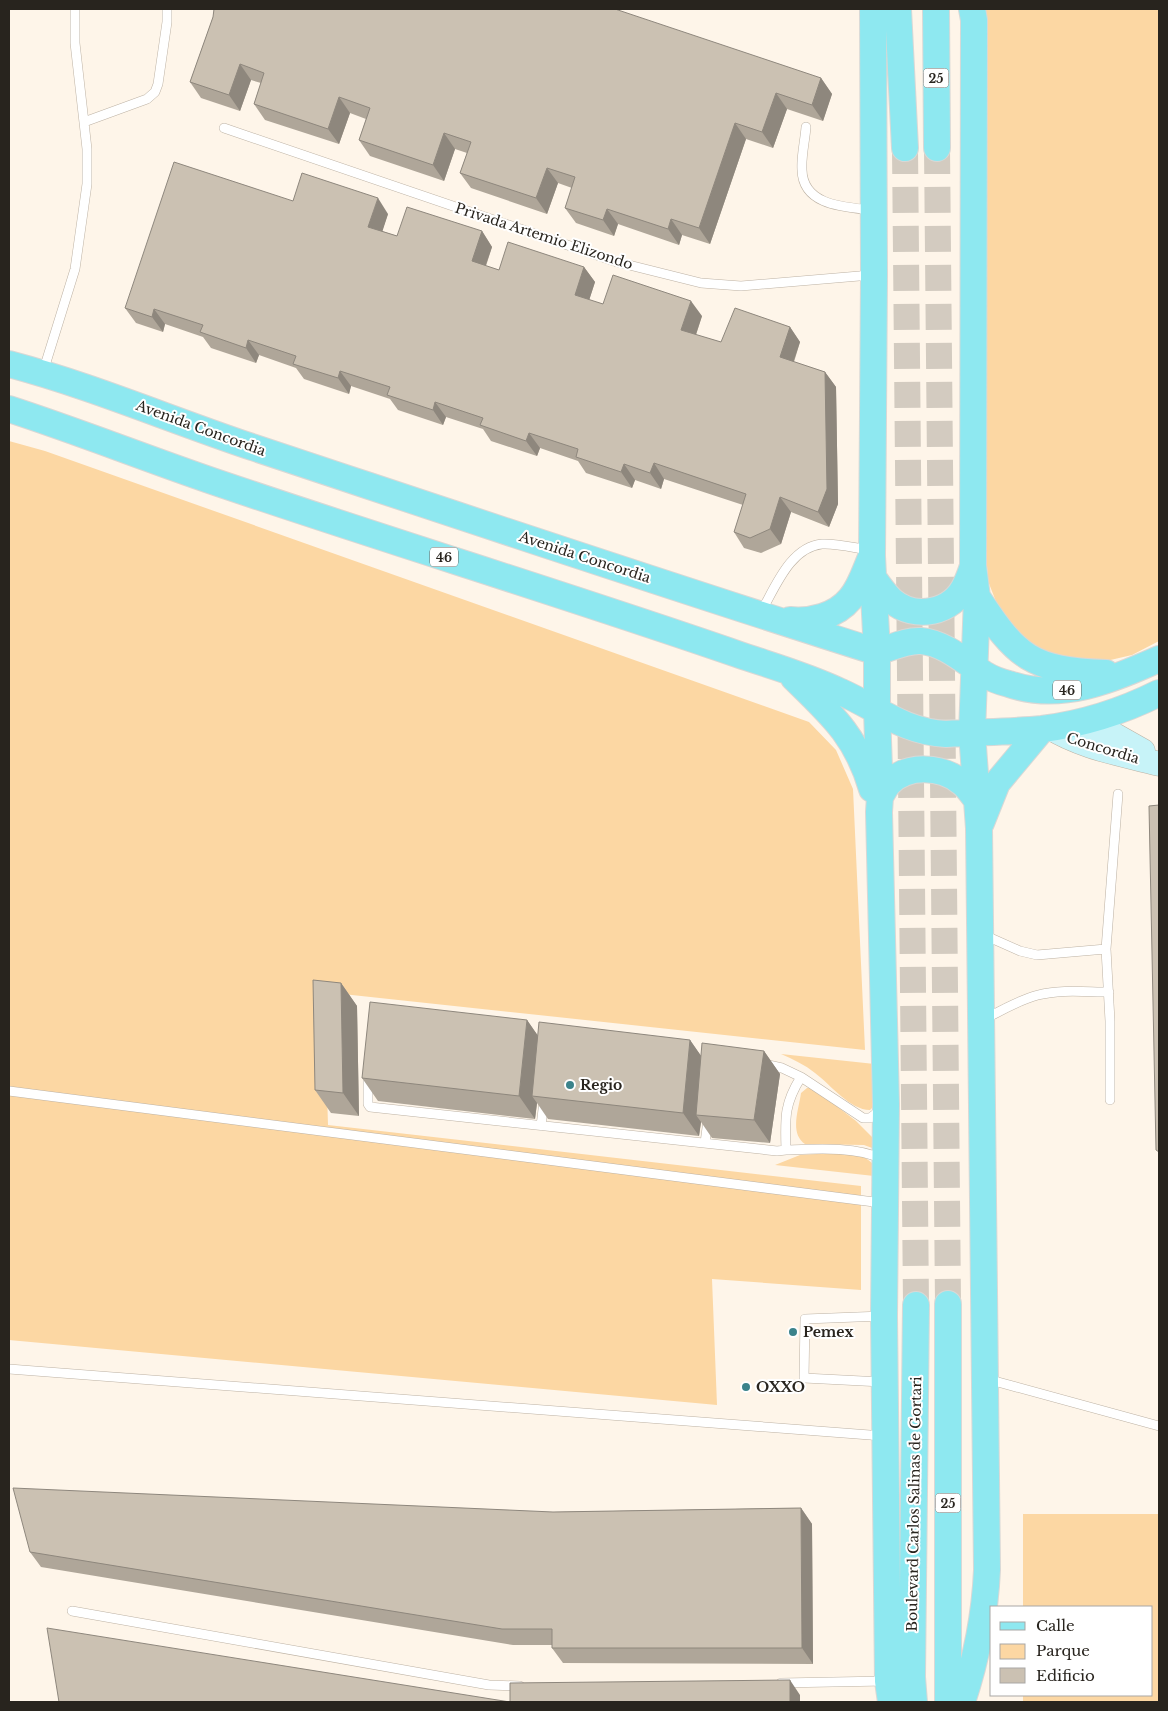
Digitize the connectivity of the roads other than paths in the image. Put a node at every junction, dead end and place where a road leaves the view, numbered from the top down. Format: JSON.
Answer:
{"nodes":[{"id":1,"x":75,"y":9,"type":"edge"},
{"id":2,"x":167,"y":9,"type":"edge"},
{"id":3,"x":873,"y":9,"type":"edge"},
{"id":4,"x":898,"y":9,"type":"edge"},
{"id":5,"x":936,"y":9,"type":"edge"},
{"id":6,"x":972,"y":9,"type":"edge"},
{"id":7,"x":84,"y":122,"type":"junction"},
{"id":8,"x":806,"y":127,"type":"dead end"},
{"id":9,"x":224,"y":128,"type":"dead end"},
{"id":10,"x":905,"y":148,"type":"tunnel mouth"},
{"id":11,"x":937,"y":148,"type":"tunnel mouth"},
{"id":12,"x":874,"y":211,"type":"junction"},
{"id":13,"x":874,"y":275,"type":"junction"},
{"id":14,"x":9,"y":364,"type":"edge"},
{"id":15,"x":43,"y":373,"type":"junction"},
{"id":16,"x":9,"y":409,"type":"edge"},
{"id":17,"x":872,"y":562,"type":"junction"},
{"id":18,"x":973,"y":566,"type":"junction"},
{"id":19,"x":977,"y":597,"type":"junction"},
{"id":20,"x":765,"y":617,"type":"junction"},
{"id":21,"x":877,"y":652,"type":"junction"},
{"id":22,"x":1159,"y":659,"type":"edge"},
{"id":23,"x":974,"y":667,"type":"junction"},
{"id":24,"x":788,"y":672,"type":"junction"},
{"id":25,"x":1126,"y":673,"type":"junction"},
{"id":26,"x":1159,"y":693,"type":"edge"},
{"id":27,"x":877,"y":711,"type":"junction"},
{"id":28,"x":1088,"y":720,"type":"junction"},
{"id":29,"x":1045,"y":728,"type":"junction"},
{"id":30,"x":972,"y":733,"type":"junction"},
{"id":31,"x":1159,"y":763,"type":"edge"},
{"id":32,"x":1118,"y":794,"type":"dead end"},
{"id":33,"x":977,"y":800,"type":"junction"},
{"id":34,"x":880,"y":804,"type":"junction"},
{"id":35,"x":979,"y":828,"type":"junction"},
{"id":36,"x":980,"y":933,"type":"junction"},
{"id":37,"x":1106,"y":949,"type":"junction"},
{"id":38,"x":1109,"y":992,"type":"junction"},
{"id":39,"x":980,"y":1021,"type":"junction"},
{"id":40,"x":750,"y":1062,"type":"edge"},
{"id":41,"x":368,"y":1068,"type":"edge"},
{"id":42,"x":801,"y":1077,"type":"junction"},
{"id":43,"x":545,"y":1090,"type":"edge"},
{"id":44,"x":9,"y":1091,"type":"edge"},
{"id":45,"x":1110,"y":1100,"type":"dead end"},
{"id":46,"x":886,"y":1104,"type":"junction"},
{"id":47,"x":708,"y":1114,"type":"edge"},
{"id":48,"x":541,"y":1126,"type":"junction"},
{"id":49,"x":705,"y":1143,"type":"junction"},
{"id":50,"x":786,"y":1150,"type":"junction"},
{"id":51,"x":885,"y":1160,"type":"junction"},
{"id":52,"x":884,"y":1203,"type":"junction"},
{"id":53,"x":948,"y":1304,"type":"tunnel mouth"},
{"id":54,"x":916,"y":1305,"type":"tunnel mouth"},
{"id":55,"x":884,"y":1316,"type":"junction"},
{"id":56,"x":9,"y":1369,"type":"edge"},
{"id":57,"x":984,"y":1378,"type":"junction"},
{"id":58,"x":885,"y":1382,"type":"junction"},
{"id":59,"x":1159,"y":1426,"type":"edge"},
{"id":60,"x":886,"y":1436,"type":"junction"},
{"id":61,"x":72,"y":1611,"type":"dead end"},
{"id":62,"x":769,"y":1683,"type":"edge"},
{"id":63,"x":531,"y":1686,"type":"edge"},
{"id":64,"x":889,"y":1692,"type":"edge"},
{"id":65,"x":914,"y":1702,"type":"edge"},
{"id":66,"x":948,"y":1702,"type":"edge"},
{"id":67,"x":962,"y":1702,"type":"edge"}],
"edges":[{"from":1,"to":7,"type":"lane"},
{"from":2,"to":7,"type":"lane"},
{"from":3,"to":12,"type":"main road"},
{"from":4,"to":10,"type":"main road"},
{"from":5,"to":11,"type":"main road","number":"25"},
{"from":6,"to":18,"type":"main road"},
{"from":7,"to":15,"type":"lane"},
{"from":8,"to":12,"type":"lane"},
{"from":9,"to":13,"type":"lane","name":"Privada Artemio Elizondo"},
{"from":12,"to":13,"type":"main road"},
{"from":13,"to":17,"type":"main road"},
{"from":14,"to":15,"type":"main road","name":"Avenida Concordia"},
{"from":15,"to":20,"type":"main road","name":"Avenida Concordia"},
{"from":16,"to":24,"type":"main road","number":"46"},
{"from":17,"to":18,"type":"main road"},
{"from":17,"to":20,"type":"main road"},
{"from":17,"to":20,"type":"lane"},
{"from":17,"to":21,"type":"main road"},
{"from":18,"to":19,"type":"main road"},
{"from":19,"to":23,"type":"main road"},
{"from":19,"to":25,"type":"main road"},
{"from":20,"to":21,"type":"main road","name":"Avenida Concordia"},
{"from":21,"to":23,"type":"main road","number":"46"},
{"from":21,"to":27,"type":"main road"},
{"from":22,"to":25,"type":"main road","number":"46"},
{"from":23,"to":25,"type":"main road","number":"46"},
{"from":23,"to":30,"type":"main road"},
{"from":24,"to":27,"type":"main road","number":"46"},
{"from":24,"to":34,"type":"main road"},
{"from":26,"to":28,"type":"main road","number":"46"},
{"from":27,"to":30,"type":"main road","number":"46"},
{"from":27,"to":34,"type":"main road"},
{"from":28,"to":29,"type":"main road","number":"46"},
{"from":28,"to":31,"type":"street"},
{"from":29,"to":30,"type":"main road","number":"46"},
{"from":29,"to":31,"type":"street","name":"Concordia"},
{"from":29,"to":35,"type":"main road"},
{"from":30,"to":33,"type":"main road"},
{"from":32,"to":37,"type":"lane"},
{"from":33,"to":34,"type":"main road"},
{"from":33,"to":35,"type":"main road"},
{"from":34,"to":46,"type":"main road"},
{"from":35,"to":36,"type":"main road"},
{"from":36,"to":37,"type":"lane"},
{"from":36,"to":39,"type":"main road"},
{"from":37,"to":38,"type":"lane"},
{"from":38,"to":39,"type":"lane"},
{"from":38,"to":45,"type":"lane"},
{"from":39,"to":57,"type":"main road"},
{"from":40,"to":42,"type":"lane"},
{"from":41,"to":48,"type":"lane"},
{"from":42,"to":46,"type":"lane"},
{"from":42,"to":50,"type":"lane"},
{"from":43,"to":48,"type":"lane"},
{"from":44,"to":52,"type":"lane"},
{"from":46,"to":51,"type":"main road"},
{"from":47,"to":49,"type":"lane"},
{"from":48,"to":49,"type":"lane"},
{"from":49,"to":50,"type":"lane"},
{"from":50,"to":51,"type":"lane"},
{"from":51,"to":52,"type":"main road"},
{"from":52,"to":55,"type":"main road"},
{"from":53,"to":66,"type":"main road","number":"25"},
{"from":54,"to":65,"type":"main road","name":"Boulevard Carlos Salinas de Gortari"},
{"from":55,"to":58,"type":"main road"},
{"from":55,"to":58,"type":"lane"},
{"from":56,"to":60,"type":"lane"},
{"from":57,"to":59,"type":"lane"},
{"from":57,"to":67,"type":"main road"},
{"from":58,"to":60,"type":"main road"},
{"from":60,"to":64,"type":"main road"},
{"from":61,"to":63,"type":"lane"},
{"from":62,"to":64,"type":"lane"}]}
